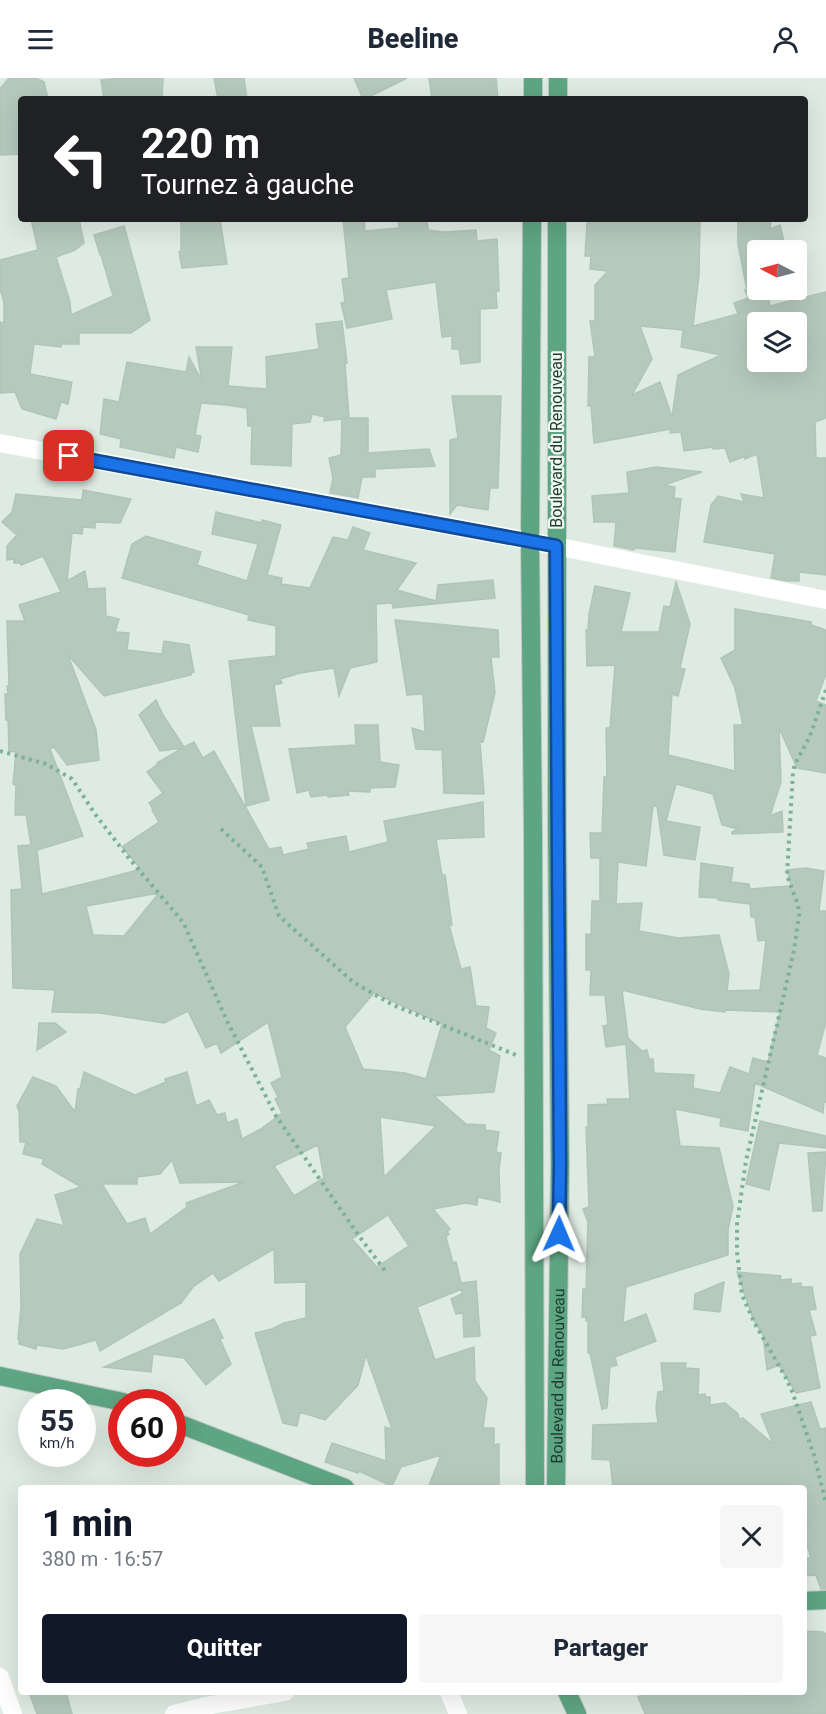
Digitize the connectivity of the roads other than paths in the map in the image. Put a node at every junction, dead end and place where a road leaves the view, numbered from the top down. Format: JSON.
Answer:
{"nodes":[{"id":1,"x":533,"y":78,"type":"edge"},
{"id":2,"x":558,"y":78,"type":"edge"},
{"id":3,"x":533,"y":96,"type":"edge"},
{"id":4,"x":558,"y":96,"type":"edge"},
{"id":5,"x":532,"y":222,"type":"edge"},
{"id":6,"x":557,"y":222,"type":"edge"},
{"id":7,"x":0,"y":443,"type":"edge"},
{"id":8,"x":530,"y":540,"type":"junction"},
{"id":9,"x":556,"y":546,"type":"junction"},
{"id":10,"x":826,"y":600,"type":"edge"},
{"id":11,"x":0,"y":1376,"type":"edge"},
{"id":12,"x":108,"y":1399,"type":"edge"},
{"id":13,"x":186,"y":1426,"type":"edge"},
{"id":14,"x":337,"y":1485,"type":"edge"},
{"id":15,"x":536,"y":1485,"type":"edge"},
{"id":16,"x":556,"y":1485,"type":"edge"},
{"id":17,"x":826,"y":1600,"type":"edge"},
{"id":18,"x":807,"y":1601,"type":"edge"},
{"id":19,"x":0,"y":1677,"type":"edge"},
{"id":20,"x":272,"y":1695,"type":"edge"},
{"id":21,"x":450,"y":1695,"type":"edge"},
{"id":22,"x":568,"y":1695,"type":"edge"},
{"id":23,"x":213,"y":1709,"type":"edge"},
{"id":24,"x":13,"y":1714,"type":"edge"},
{"id":25,"x":174,"y":1714,"type":"edge"},
{"id":26,"x":458,"y":1714,"type":"edge"},
{"id":27,"x":577,"y":1714,"type":"edge"}],
"edges":[{"from":1,"to":3,"type":"main road"},
{"from":2,"to":4,"type":"main road"},
{"from":5,"to":8,"type":"main road","name":"Boulevard du Renouveau"},
{"from":6,"to":9,"type":"main road","name":"Boulevard du Renouveau"},
{"from":7,"to":8,"type":"street"},
{"from":8,"to":9,"type":"street"},
{"from":8,"to":15,"type":"main road","name":"Boulevard du Renouveau"},
{"from":9,"to":10,"type":"street"},
{"from":9,"to":16,"type":"main road","name":"Boulevard du Renouveau"},
{"from":11,"to":12,"type":"main road"},
{"from":13,"to":14,"type":"main road"},
{"from":17,"to":18,"type":"main road"},
{"from":19,"to":24,"type":"street"},
{"from":20,"to":23,"type":"street"},
{"from":21,"to":26,"type":"street"},
{"from":22,"to":27,"type":"main road"},
{"from":23,"to":25,"type":"street"}]}
